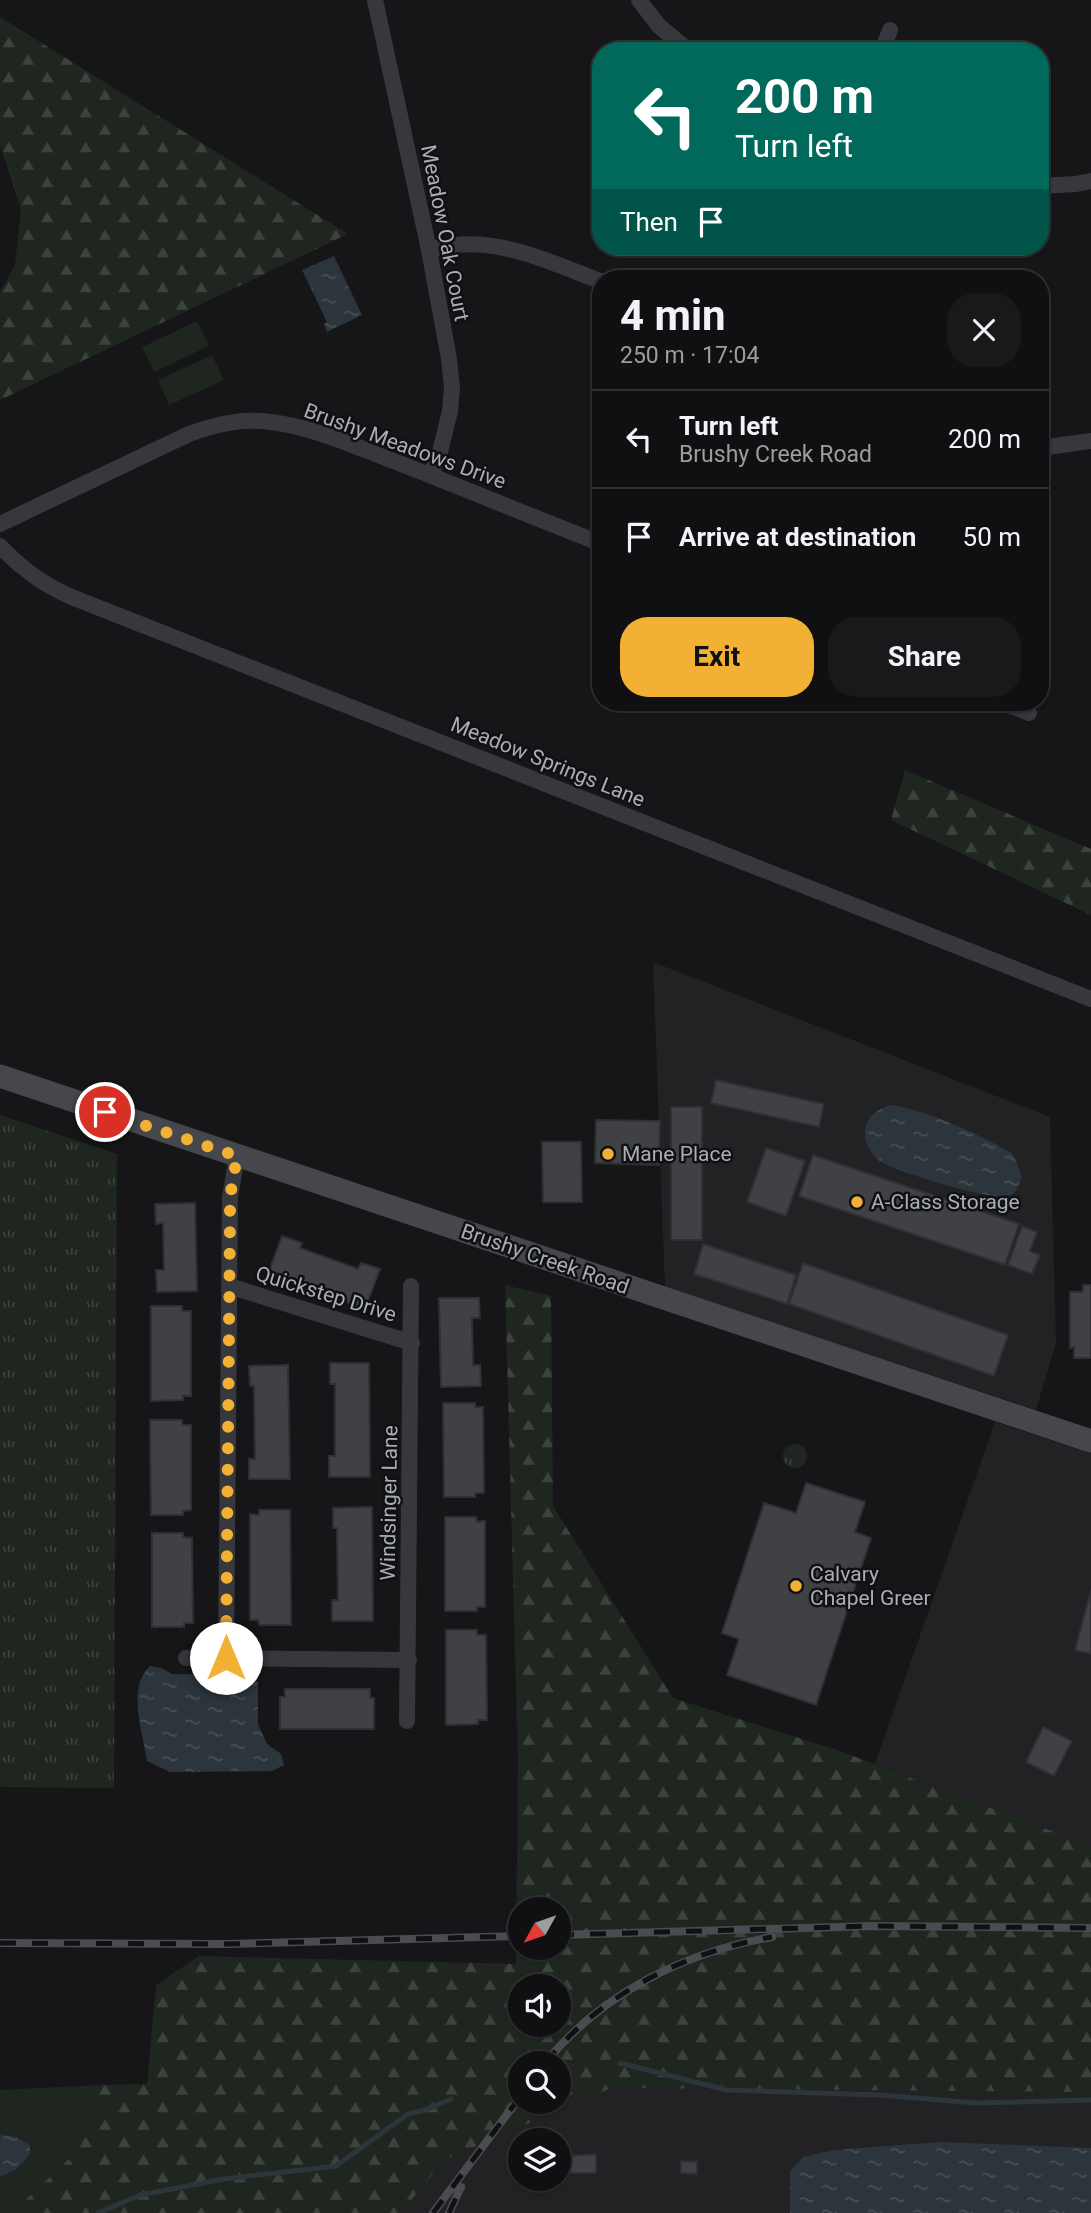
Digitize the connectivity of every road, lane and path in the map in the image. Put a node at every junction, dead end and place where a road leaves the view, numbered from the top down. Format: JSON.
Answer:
{"nodes":[{"id":1,"x":375,"y":0,"type":"edge"},
{"id":2,"x":639,"y":0,"type":"edge"},
{"id":3,"x":890,"y":30,"type":"dead end"},
{"id":4,"x":678,"y":42,"type":"edge"},
{"id":5,"x":885,"y":42,"type":"edge"},
{"id":6,"x":1091,"y":181,"type":"edge"},
{"id":7,"x":1049,"y":186,"type":"edge"},
{"id":8,"x":429,"y":250,"type":"junction"},
{"id":9,"x":592,"y":278,"type":"edge"},
{"id":10,"x":1091,"y":441,"type":"edge"},
{"id":11,"x":1049,"y":447,"type":"edge"},
{"id":12,"x":430,"y":474,"type":"junction"},
{"id":13,"x":0,"y":524,"type":"edge"},
{"id":14,"x":592,"y":540,"type":"edge"},
{"id":15,"x":0,"y":546,"type":"edge"},
{"id":16,"x":1024,"y":711,"type":"edge"},
{"id":17,"x":1029,"y":713,"type":"dead end"},
{"id":18,"x":1091,"y":999,"type":"edge"},
{"id":19,"x":0,"y":1076,"type":"edge"},
{"id":20,"x":237,"y":1156,"type":"junction"},
{"id":21,"x":229,"y":1286,"type":"junction"},
{"id":22,"x":411,"y":1286,"type":"dead end"},
{"id":23,"x":412,"y":1343,"type":"junction"},
{"id":24,"x":1091,"y":1441,"type":"edge"},
{"id":25,"x":187,"y":1658,"type":"dead end"},
{"id":26,"x":226,"y":1658,"type":"junction"},
{"id":27,"x":409,"y":1660,"type":"junction"},
{"id":28,"x":407,"y":1721,"type":"dead end"}],
"edges":[{"from":1,"to":8,"type":"street","name":"Meadow Oak Court"},
{"from":2,"to":4,"type":"street"},
{"from":3,"to":5,"type":"street"},
{"from":6,"to":7,"type":"street"},
{"from":8,"to":9,"type":"street"},
{"from":8,"to":12,"type":"street","name":"Meadow Oak Court"},
{"from":10,"to":11,"type":"street"},
{"from":12,"to":13,"type":"street","name":"Brushy Meadows Drive"},
{"from":12,"to":14,"type":"street","name":"Brushy Meadows Drive"},
{"from":15,"to":18,"type":"street","name":"Meadow Springs Lane"},
{"from":16,"to":17,"type":"street"},
{"from":19,"to":20,"type":"main road","name":"Brushy Creek Road"},
{"from":20,"to":21,"type":"street"},
{"from":20,"to":24,"type":"main road","name":"Brushy Creek Road"},
{"from":21,"to":23,"type":"street","name":"Quickstep Drive"},
{"from":21,"to":26,"type":"street"},
{"from":22,"to":23,"type":"street","name":"Windsinger Lane"},
{"from":23,"to":27,"type":"street","name":"Windsinger Lane"},
{"from":25,"to":26,"type":"street"},
{"from":26,"to":27,"type":"street"},
{"from":27,"to":28,"type":"street","name":"Windsinger Lane"}]}
